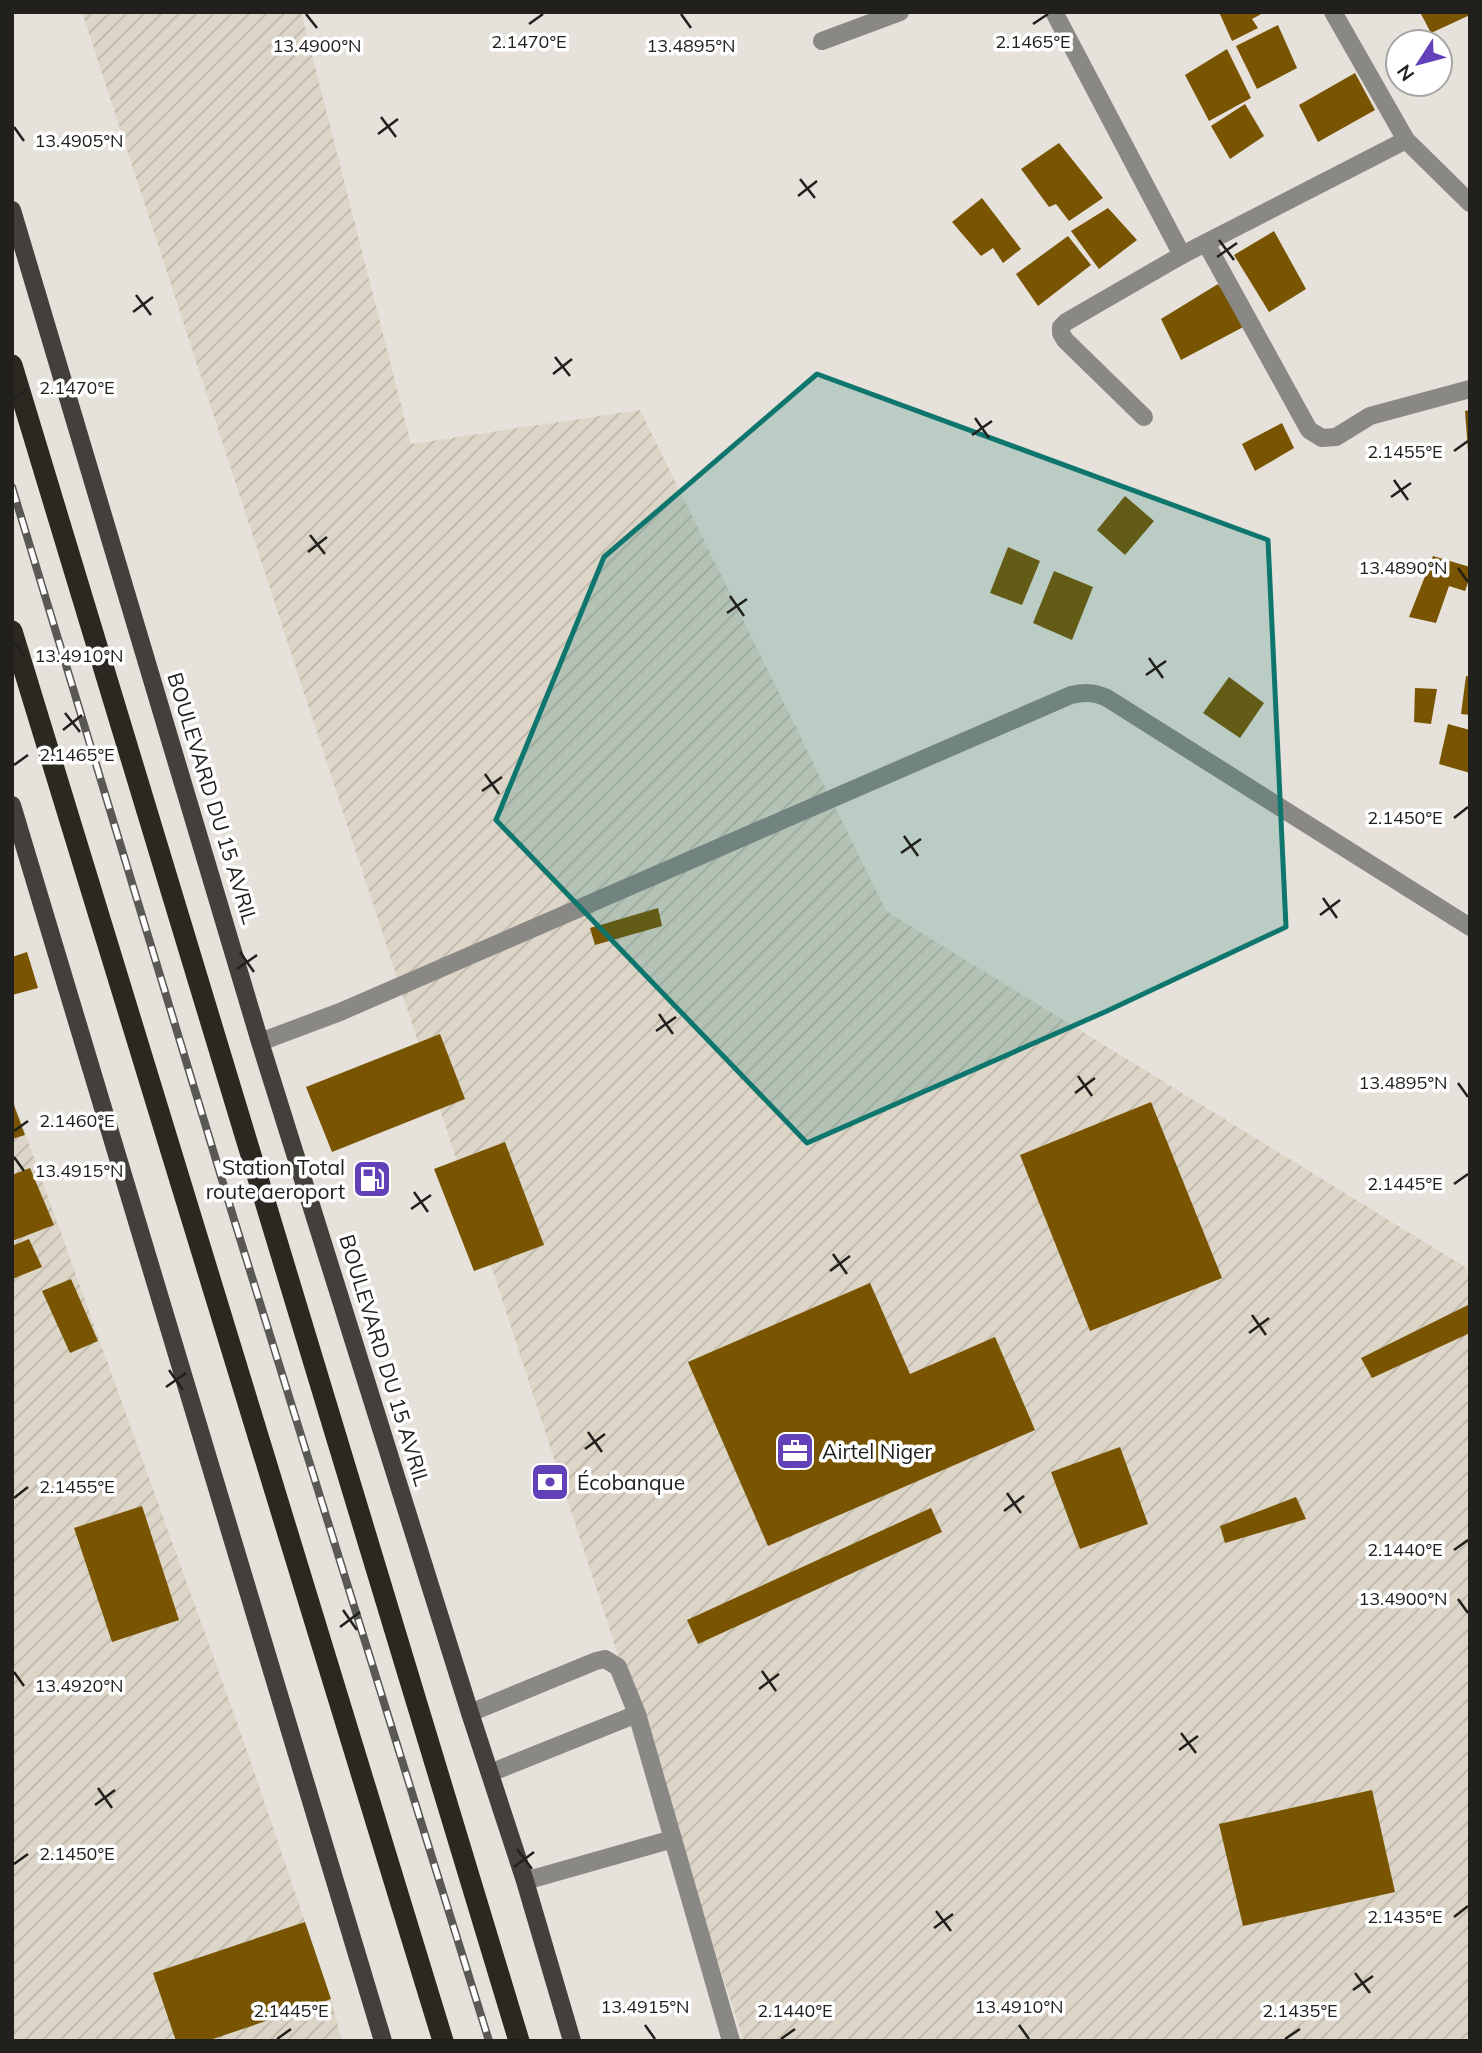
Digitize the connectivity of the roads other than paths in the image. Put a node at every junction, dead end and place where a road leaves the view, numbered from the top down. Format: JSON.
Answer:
{"nodes":[{"id":1,"x":900,"y":12,"type":"edge"},
{"id":2,"x":1054,"y":12,"type":"edge"},
{"id":3,"x":1333,"y":12,"type":"edge"},
{"id":4,"x":822,"y":41,"type":"dead end"},
{"id":5,"x":1406,"y":140,"type":"junction"},
{"id":6,"x":1467,"y":197,"type":"edge"},
{"id":7,"x":12,"y":210,"type":"edge"},
{"id":8,"x":1206,"y":243,"type":"junction"},
{"id":9,"x":1182,"y":255,"type":"junction"},
{"id":10,"x":12,"y":365,"type":"edge"},
{"id":11,"x":1470,"y":389,"type":"edge"},
{"id":12,"x":1144,"y":417,"type":"dead end"},
{"id":13,"x":12,"y":631,"type":"edge"},
{"id":14,"x":12,"y":805,"type":"edge"},
{"id":15,"x":1470,"y":927,"type":"edge"},
{"id":16,"x":260,"y":1042,"type":"junction"},
{"id":17,"x":470,"y":1713,"type":"junction"},
{"id":18,"x":637,"y":1714,"type":"junction"},
{"id":19,"x":490,"y":1773,"type":"junction"},
{"id":20,"x":673,"y":1839,"type":"junction"},
{"id":21,"x":526,"y":1881,"type":"junction"},
{"id":22,"x":383,"y":2041,"type":"edge"},
{"id":23,"x":443,"y":2041,"type":"edge"},
{"id":24,"x":519,"y":2041,"type":"edge"},
{"id":25,"x":572,"y":2041,"type":"edge"},
{"id":26,"x":731,"y":2041,"type":"edge"}],
"edges":[{"from":1,"to":4,"type":"street"},
{"from":2,"to":9,"type":"street"},
{"from":3,"to":5,"type":"street"},
{"from":5,"to":6,"type":"street"},
{"from":5,"to":8,"type":"street"},
{"from":7,"to":16,"type":"main road","name":"BOULEVARD DU 15 AVRIL"},
{"from":8,"to":9,"type":"street"},
{"from":8,"to":11,"type":"street"},
{"from":9,"to":12,"type":"street"},
{"from":10,"to":24,"type":"highway"},
{"from":13,"to":23,"type":"highway"},
{"from":14,"to":22,"type":"main road"},
{"from":15,"to":16,"type":"street"},
{"from":16,"to":17,"type":"main road","name":"BOULEVARD DU 15 AVRIL"},
{"from":17,"to":18,"type":"street"},
{"from":17,"to":19,"type":"main road","name":"BOULEVARD DU 15 AVRIL"},
{"from":18,"to":19,"type":"street"},
{"from":18,"to":20,"type":"street"},
{"from":19,"to":21,"type":"main road","name":"BOULEVARD DU 15 AVRIL"},
{"from":20,"to":21,"type":"street"},
{"from":20,"to":26,"type":"street"},
{"from":21,"to":25,"type":"main road","name":"BOULEVARD DU 15 AVRIL"}]}
